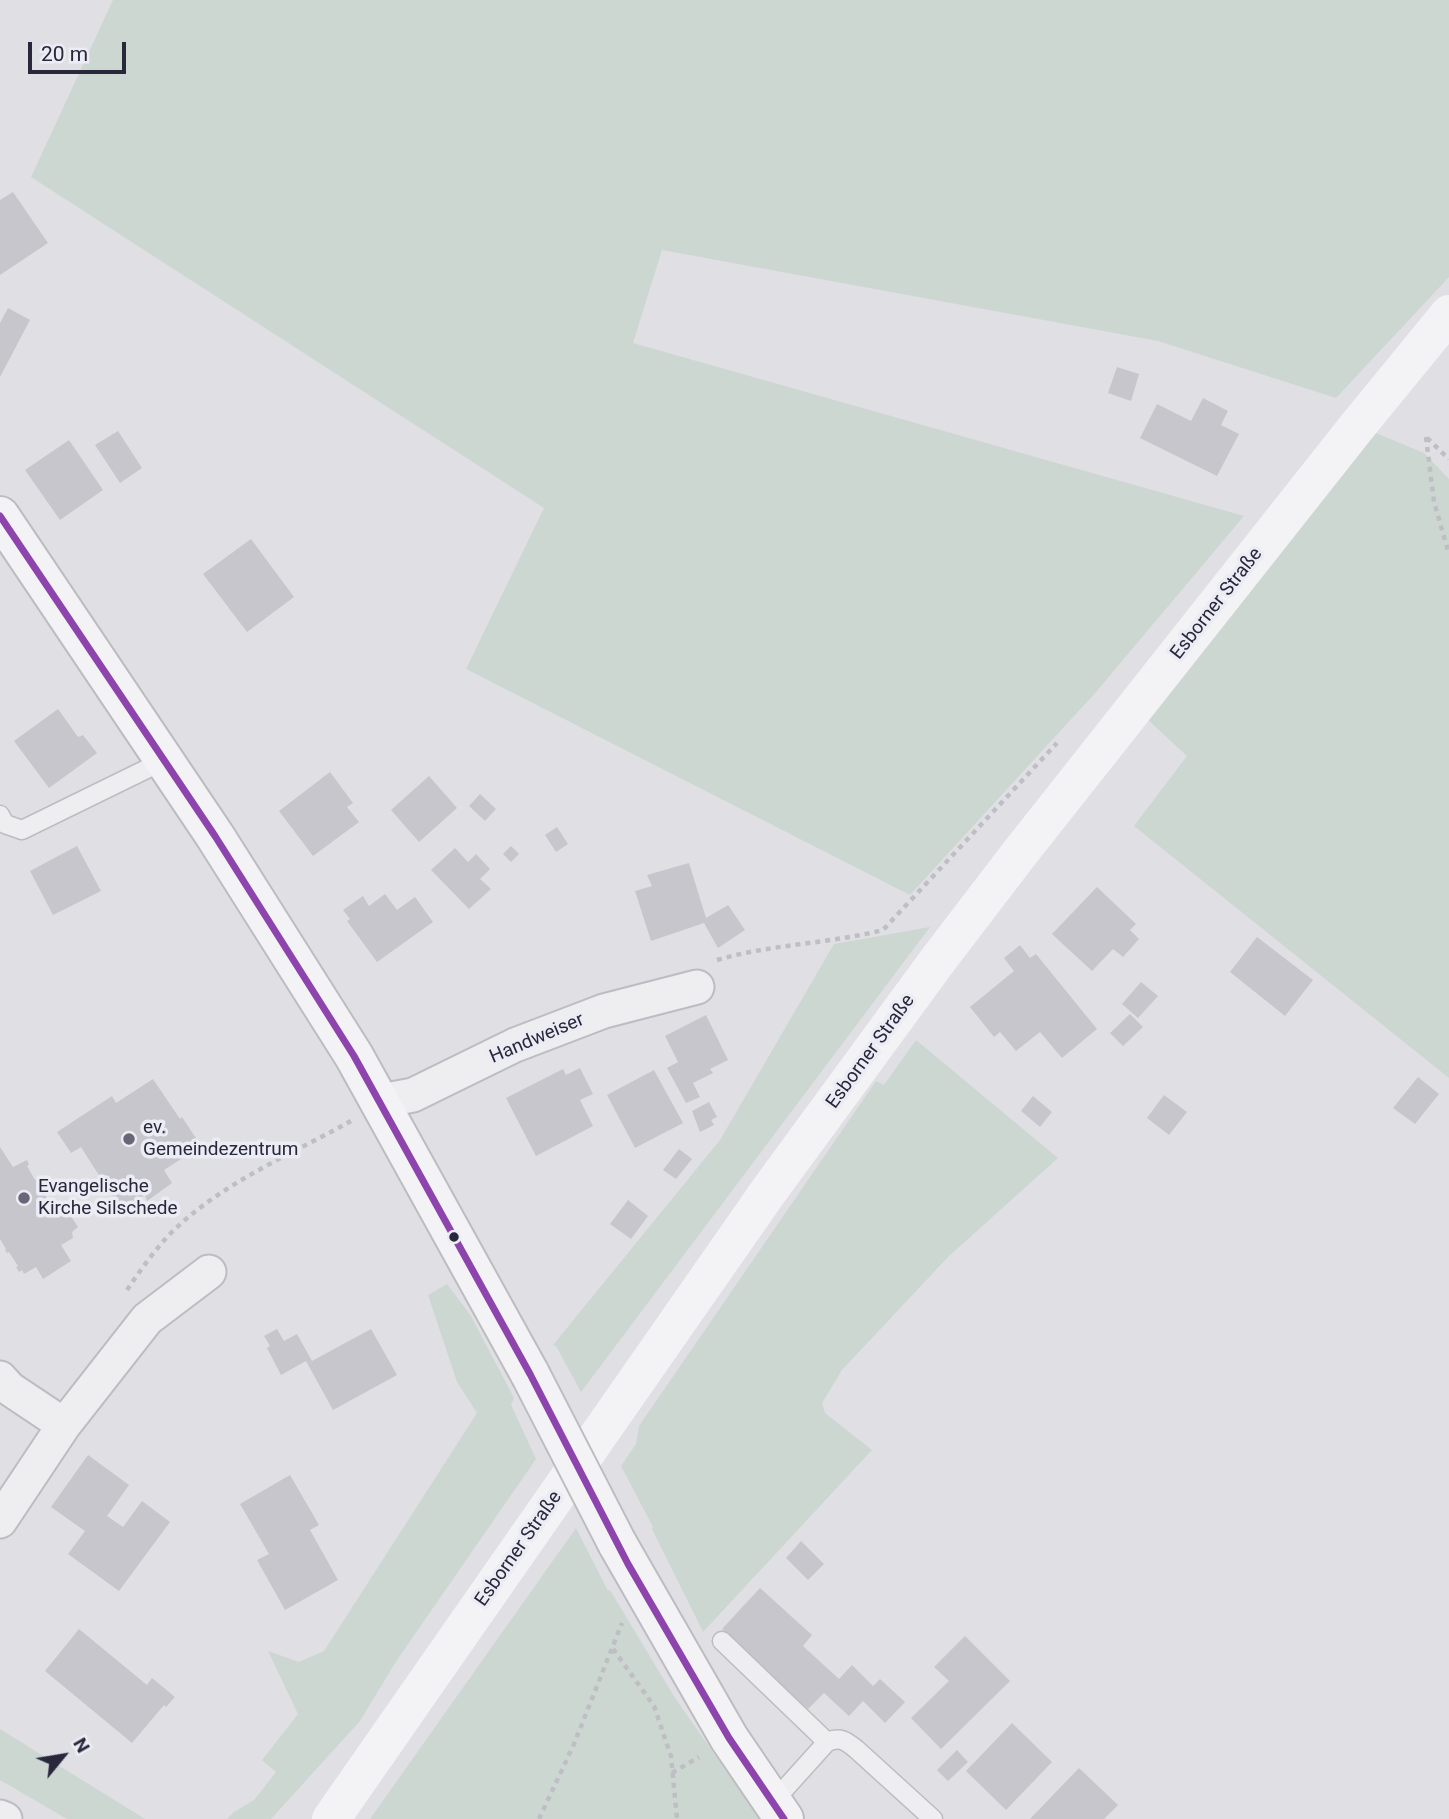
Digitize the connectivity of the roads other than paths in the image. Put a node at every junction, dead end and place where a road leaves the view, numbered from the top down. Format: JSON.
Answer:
{"nodes":[{"id":1,"x":1449,"y":314,"type":"edge"},
{"id":2,"x":0,"y":516,"type":"edge"},
{"id":3,"x":165,"y":760,"type":"junction"},
{"id":4,"x":0,"y":815,"type":"edge"},
{"id":5,"x":697,"y":987,"type":"road end"},
{"id":6,"x":381,"y":1101,"type":"junction"},
{"id":7,"x":209,"y":1272,"type":"dead end"},
{"id":8,"x":0,"y":1378,"type":"edge"},
{"id":9,"x":64,"y":1425,"type":"junction"},
{"id":10,"x":0,"y":1521,"type":"edge"},
{"id":11,"x":722,"y":1641,"type":"dead end"},
{"id":12,"x":827,"y":1742,"type":"junction"},
{"id":13,"x":778,"y":1811,"type":"edge"},
{"id":14,"x":331,"y":1819,"type":"edge"},
{"id":15,"x":933,"y":1819,"type":"edge"}],
"edges":[{"from":1,"to":14,"type":"main road","name":"Esborner Straße"},
{"from":2,"to":3,"type":"main road"},
{"from":3,"to":4,"type":"lane"},
{"from":3,"to":6,"type":"main road"},
{"from":5,"to":6,"type":"street","name":"Handweiser"},
{"from":6,"to":13,"type":"main road","bridge":true},
{"from":7,"to":9,"type":"street"},
{"from":8,"to":9,"type":"street"},
{"from":9,"to":10,"type":"street"},
{"from":11,"to":12,"type":"lane"},
{"from":12,"to":13,"type":"lane"},
{"from":12,"to":15,"type":"lane"}]}
